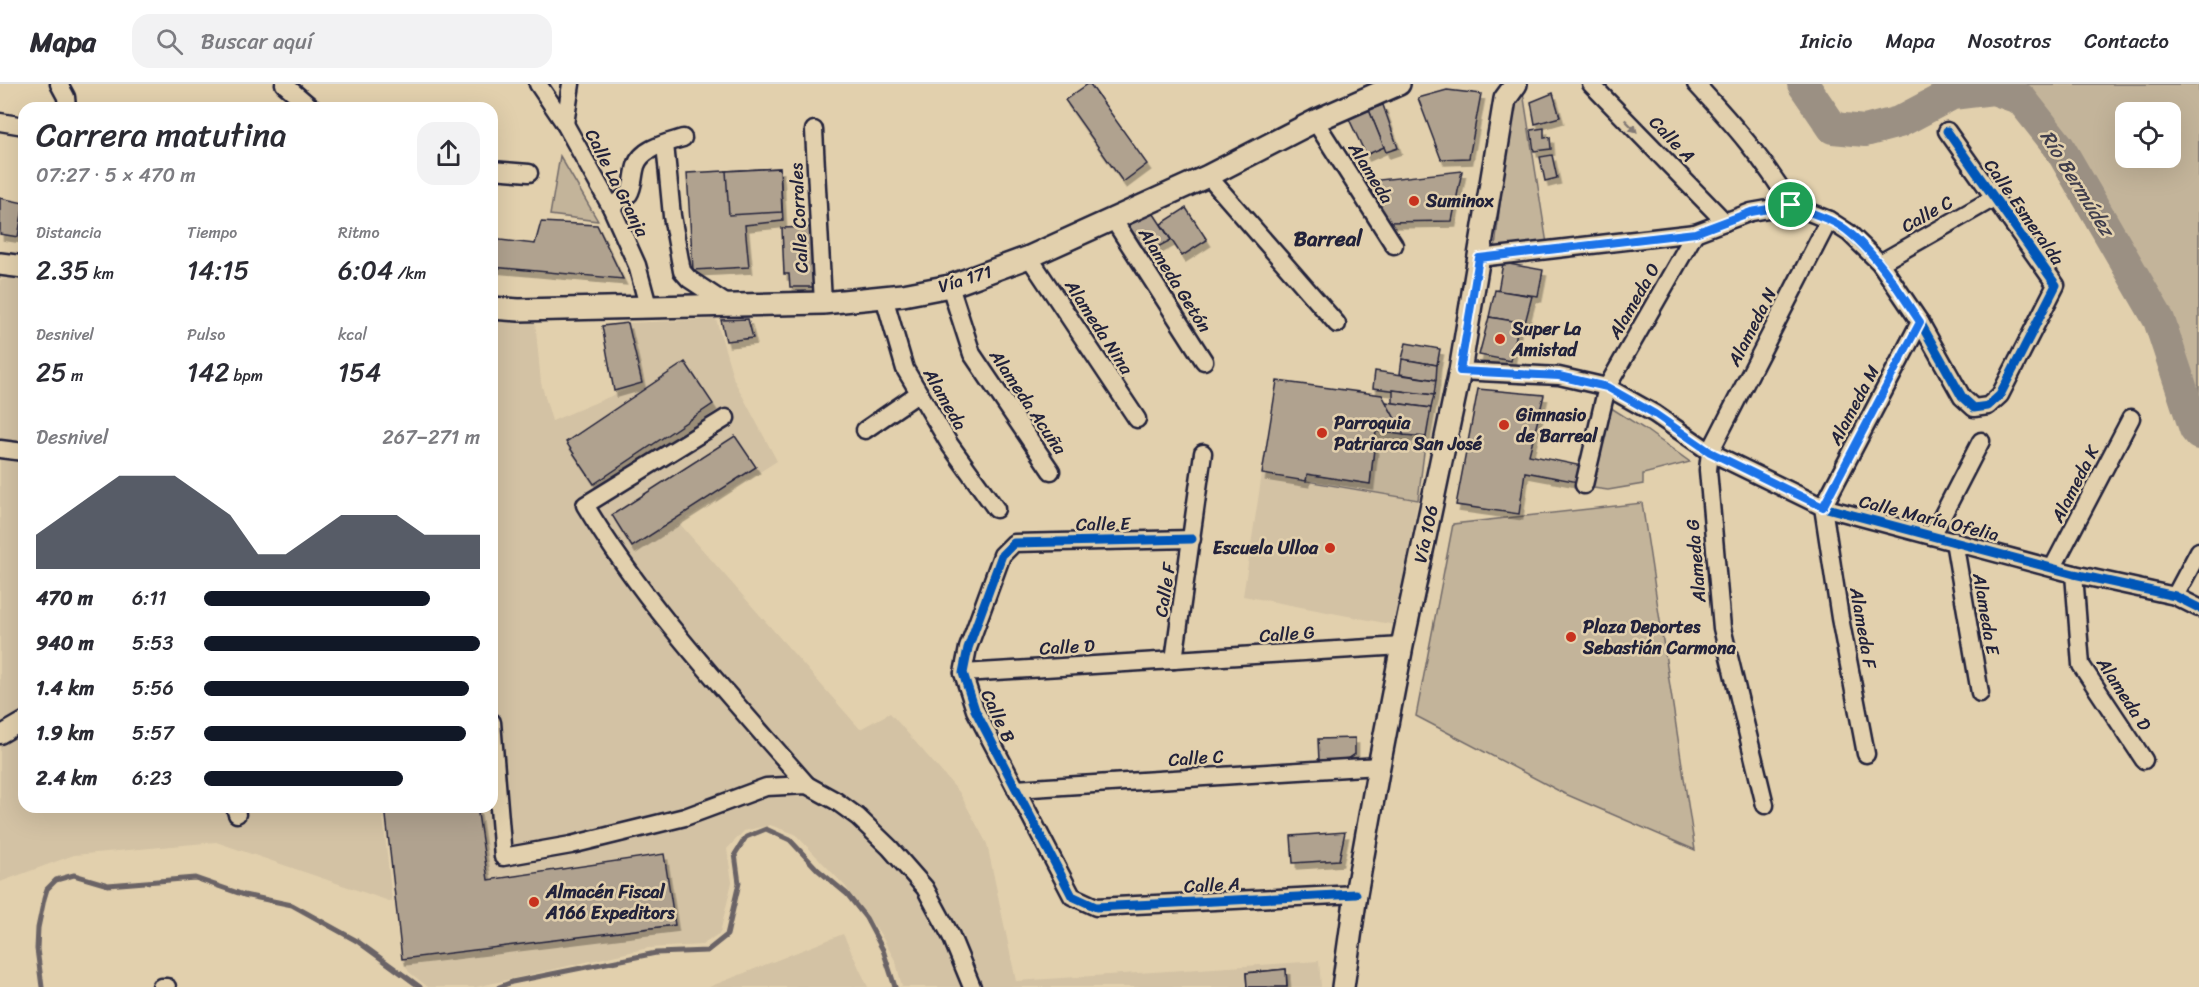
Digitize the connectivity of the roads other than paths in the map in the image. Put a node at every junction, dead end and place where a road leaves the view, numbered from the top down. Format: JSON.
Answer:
{"nodes":[{"id":1,"x":59,"y":84,"type":"edge"},
{"id":2,"x":284,"y":84,"type":"edge"},
{"id":3,"x":538,"y":84,"type":"edge"},
{"id":4,"x":571,"y":84,"type":"edge"},
{"id":5,"x":1399,"y":84,"type":"edge"},
{"id":6,"x":1516,"y":84,"type":"edge"},
{"id":7,"x":1591,"y":84,"type":"edge"},
{"id":8,"x":1696,"y":84,"type":"edge"},
{"id":9,"x":66,"y":102,"type":"edge"},
{"id":10,"x":305,"y":102,"type":"edge"},
{"id":11,"x":1315,"y":121,"type":"junction"},
{"id":12,"x":0,"y":122,"type":"edge"},
{"id":13,"x":565,"y":124,"type":"junction"},
{"id":14,"x":18,"y":125,"type":"edge"},
{"id":15,"x":814,"y":130,"type":"dead end"},
{"id":16,"x":1947,"y":131,"type":"dead end"},
{"id":17,"x":683,"y":138,"type":"dead end"},
{"id":18,"x":665,"y":144,"type":"junction"},
{"id":19,"x":498,"y":170,"type":"edge"},
{"id":20,"x":530,"y":173,"type":"dead end"},
{"id":21,"x":1208,"y":176,"type":"junction"},
{"id":22,"x":1994,"y":198,"type":"junction"},
{"id":23,"x":1791,"y":205,"type":"junction"},
{"id":24,"x":611,"y":207,"type":"junction"},
{"id":25,"x":1113,"y":219,"type":"junction"},
{"id":26,"x":1828,"y":220,"type":"junction"},
{"id":27,"x":1725,"y":222,"type":"junction"},
{"id":28,"x":1695,"y":233,"type":"junction"},
{"id":29,"x":1394,"y":246,"type":"dead end"},
{"id":30,"x":1029,"y":257,"type":"junction"},
{"id":31,"x":1479,"y":258,"type":"junction"},
{"id":32,"x":1880,"y":263,"type":"junction"},
{"id":33,"x":0,"y":264,"type":"edge"},
{"id":34,"x":18,"y":266,"type":"edge"},
{"id":35,"x":950,"y":286,"type":"junction"},
{"id":36,"x":884,"y":297,"type":"junction"},
{"id":37,"x":823,"y":303,"type":"junction"},
{"id":38,"x":648,"y":306,"type":"junction"},
{"id":39,"x":730,"y":306,"type":"junction"},
{"id":40,"x":498,"y":308,"type":"edge"},
{"id":41,"x":1920,"y":322,"type":"junction"},
{"id":42,"x":1337,"y":324,"type":"dead end"},
{"id":43,"x":1204,"y":362,"type":"dead end"},
{"id":44,"x":1460,"y":371,"type":"junction"},
{"id":45,"x":1607,"y":387,"type":"junction"},
{"id":46,"x":919,"y":393,"type":"junction"},
{"id":47,"x":726,"y":418,"type":"dead end"},
{"id":48,"x":2131,"y":418,"type":"dead end"},
{"id":49,"x":1137,"y":419,"type":"dead end"},
{"id":50,"x":865,"y":430,"type":"dead end"},
{"id":51,"x":1981,"y":441,"type":"dead end"},
{"id":52,"x":0,"y":449,"type":"edge"},
{"id":53,"x":18,"y":451,"type":"edge"},
{"id":54,"x":1710,"y":452,"type":"junction"},
{"id":55,"x":1203,"y":453,"type":"dead end"},
{"id":56,"x":1051,"y":471,"type":"dead end"},
{"id":57,"x":1584,"y":485,"type":"dead end"},
{"id":58,"x":1823,"y":507,"type":"junction"},
{"id":59,"x":996,"y":509,"type":"dead end"},
{"id":60,"x":1932,"y":536,"type":"junction"},
{"id":61,"x":1192,"y":539,"type":"junction"},
{"id":62,"x":1954,"y":541,"type":"junction"},
{"id":63,"x":1014,"y":543,"type":"joint"},
{"id":64,"x":2199,"y":551,"type":"edge"},
{"id":65,"x":2053,"y":567,"type":"junction"},
{"id":66,"x":2074,"y":574,"type":"junction"},
{"id":67,"x":2175,"y":596,"type":"junction"},
{"id":68,"x":2199,"y":608,"type":"edge"},
{"id":69,"x":1402,"y":646,"type":"junction"},
{"id":70,"x":1174,"y":660,"type":"junction"},
{"id":71,"x":963,"y":673,"type":"junction"},
{"id":72,"x":1980,"y":693,"type":"dead end"},
{"id":73,"x":18,"y":724,"type":"edge"},
{"id":74,"x":0,"y":735,"type":"edge"},
{"id":75,"x":1866,"y":754,"type":"dead end"},
{"id":76,"x":2144,"y":760,"type":"dead end"},
{"id":77,"x":1379,"y":766,"type":"junction"},
{"id":78,"x":807,"y":785,"type":"junction"},
{"id":79,"x":1016,"y":789,"type":"junction"},
{"id":80,"x":498,"y":796,"type":"edge"},
{"id":81,"x":1765,"y":806,"type":"dead end"},
{"id":82,"x":1356,"y":894,"type":"junction"},
{"id":83,"x":1072,"y":896,"type":"joint"},
{"id":84,"x":161,"y":987,"type":"edge"},
{"id":85,"x":167,"y":987,"type":"edge"},
{"id":86,"x":972,"y":987,"type":"edge"},
{"id":87,"x":1343,"y":987,"type":"edge"}],
"edges":[{"from":1,"to":9,"type":"street"},
{"from":2,"to":10,"type":"street"},
{"from":3,"to":13,"type":"street","name":"Calle La Granja"},
{"from":4,"to":13,"type":"street"},
{"from":5,"to":11,"type":"main road","name":"Vía 171"},
{"from":6,"to":31,"type":"main road","name":"Vía 106"},
{"from":7,"to":27,"type":"street","name":"Calle A","one_way":true},
{"from":8,"to":23,"type":"street"},
{"from":11,"to":21,"type":"main road","name":"Vía 171"},
{"from":11,"to":29,"type":"street","name":"Alameda"},
{"from":12,"to":14,"type":"street"},
{"from":13,"to":24,"type":"street","name":"Calle La Granja"},
{"from":15,"to":37,"type":"street","name":"Calle Corrales"},
{"from":16,"to":22,"type":"street","name":"Calle Esmeralda"},
{"from":17,"to":18,"type":"street"},
{"from":18,"to":24,"type":"street"},
{"from":18,"to":39,"type":"street"},
{"from":19,"to":20,"type":"street"},
{"from":21,"to":25,"type":"main road","name":"Vía 171"},
{"from":21,"to":42,"type":"street"},
{"from":22,"to":32,"type":"street","name":"Calle C"},
{"from":22,"to":41,"type":"street","name":"Calle Esmeralda"},
{"from":23,"to":26,"type":"street","name":"Calle Esmeralda"},
{"from":23,"to":27,"type":"street"},
{"from":24,"to":38,"type":"street","name":"Calle La Granja"},
{"from":25,"to":30,"type":"main road","name":"Vía 171"},
{"from":25,"to":43,"type":"street","name":"Alameda Getón"},
{"from":26,"to":32,"type":"street","name":"Calle Esmeralda"},
{"from":26,"to":54,"type":"street","name":"Alameda N"},
{"from":27,"to":28,"type":"street"},
{"from":28,"to":31,"type":"street"},
{"from":28,"to":45,"type":"street","name":"Alameda O"},
{"from":30,"to":35,"type":"main road","name":"Vía 171"},
{"from":30,"to":49,"type":"street","name":"Alameda Nina"},
{"from":31,"to":44,"type":"main road","name":"Vía 106"},
{"from":32,"to":41,"type":"street","name":"Calle Esmeralda"},
{"from":33,"to":34,"type":"main road"},
{"from":35,"to":36,"type":"main road","name":"Vía 171"},
{"from":35,"to":56,"type":"street","name":"Alameda Acuña"},
{"from":36,"to":37,"type":"main road","name":"Vía 171"},
{"from":36,"to":46,"type":"street","name":"Alameda"},
{"from":37,"to":39,"type":"main road","name":"Vía 171"},
{"from":38,"to":39,"type":"main road","name":"Vía 171"},
{"from":38,"to":40,"type":"main road","name":"Vía 171"},
{"from":41,"to":58,"type":"street","name":"Alameda M"},
{"from":44,"to":45,"type":"street","name":"Calle María Ofelia"},
{"from":44,"to":69,"type":"main road","name":"Vía 106"},
{"from":45,"to":54,"type":"street","name":"Calle María Ofelia"},
{"from":45,"to":57,"type":"street","name":"Alameda O"},
{"from":46,"to":50,"type":"street"},
{"from":46,"to":59,"type":"street","name":"Alameda"},
{"from":47,"to":78,"type":"street"},
{"from":48,"to":65,"type":"street","name":"Alameda K"},
{"from":51,"to":60,"type":"street"},
{"from":52,"to":53,"type":"street"},
{"from":54,"to":58,"type":"street","name":"Calle María Ofelia"},
{"from":54,"to":81,"type":"street","name":"Alameda G"},
{"from":55,"to":61,"type":"street","name":"Calle F"},
{"from":58,"to":60,"type":"street","name":"Calle María Ofelia"},
{"from":58,"to":75,"type":"street","name":"Alameda F"},
{"from":60,"to":62,"type":"street","name":"Calle María Ofelia"},
{"from":61,"to":63,"type":"street","name":"Calle E"},
{"from":61,"to":70,"type":"street","name":"Calle F"},
{"from":62,"to":65,"type":"street","name":"Calle María Ofelia"},
{"from":62,"to":72,"type":"street","name":"Alameda E"},
{"from":63,"to":71,"type":"street","name":"Calle B"},
{"from":64,"to":67,"type":"street"},
{"from":65,"to":66,"type":"street","name":"Calle María Ofelia"},
{"from":66,"to":67,"type":"street","name":"Calle María Ofelia"},
{"from":66,"to":76,"type":"street","name":"Alameda D"},
{"from":67,"to":68,"type":"street","name":"Calle María Ofelia"},
{"from":69,"to":70,"type":"street","name":"Calle G"},
{"from":69,"to":77,"type":"main road","name":"Vía 106"},
{"from":70,"to":71,"type":"street","name":"Calle D"},
{"from":71,"to":79,"type":"street","name":"Calle B"},
{"from":73,"to":74,"type":"street"},
{"from":77,"to":79,"type":"street","name":"Calle C"},
{"from":77,"to":82,"type":"main road","name":"Vía 106"},
{"from":78,"to":80,"type":"street"},
{"from":78,"to":86,"type":"street"},
{"from":79,"to":83,"type":"street","name":"Calle B"},
{"from":82,"to":83,"type":"street","name":"Calle A"},
{"from":82,"to":87,"type":"main road","name":"Vía 106"},
{"from":84,"to":85,"type":"street"}]}
